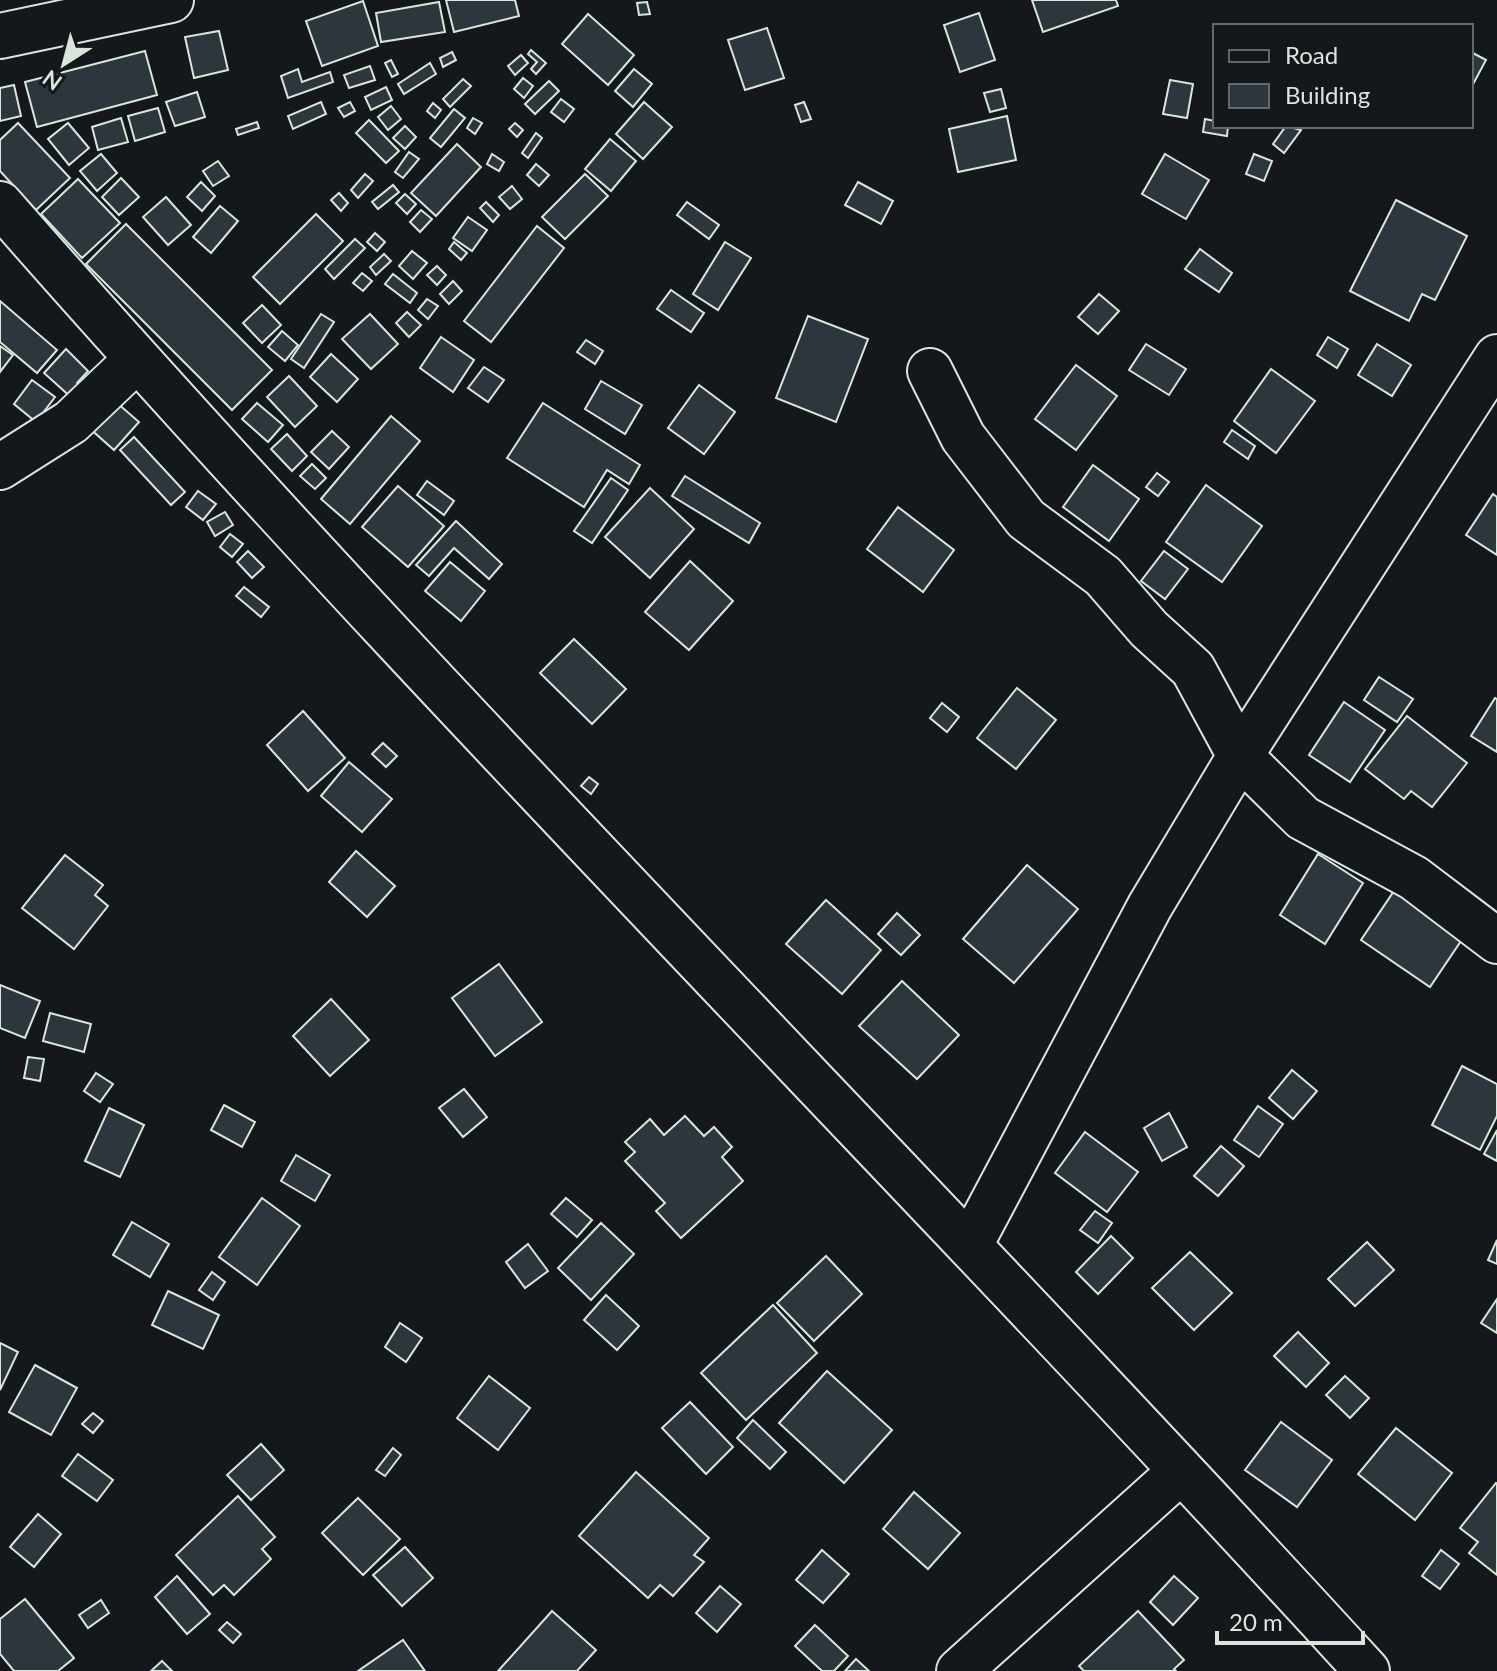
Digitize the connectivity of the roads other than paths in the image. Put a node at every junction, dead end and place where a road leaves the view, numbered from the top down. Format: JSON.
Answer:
{"nodes":[{"id":1,"x":171,"y":0,"type":"edge"},
{"id":2,"x":0,"y":36,"type":"edge"},
{"id":3,"x":0,"y":204,"type":"edge"},
{"id":4,"x":1497,"y":357,"type":"edge"},
{"id":5,"x":136,"y":360,"type":"junction"},
{"id":6,"x":930,"y":371,"type":"dead end"},
{"id":7,"x":0,"y":467,"type":"edge"},
{"id":8,"x":1240,"y":756,"type":"junction"},
{"id":9,"x":1497,"y":941,"type":"edge"},
{"id":10,"x":970,"y":1245,"type":"junction"},
{"id":11,"x":1181,"y":1471,"type":"junction"},
{"id":12,"x":959,"y":1671,"type":"edge"},
{"id":13,"x":1367,"y":1671,"type":"edge"}],
"edges":[{"from":1,"to":2,"type":"street"},
{"from":3,"to":5,"type":"street"},
{"from":4,"to":8,"type":"street"},
{"from":5,"to":7,"type":"street"},
{"from":5,"to":10,"type":"street"},
{"from":6,"to":8,"type":"street"},
{"from":8,"to":9,"type":"street"},
{"from":8,"to":10,"type":"street"},
{"from":10,"to":11,"type":"street"},
{"from":11,"to":12,"type":"street"},
{"from":11,"to":13,"type":"street"}]}
